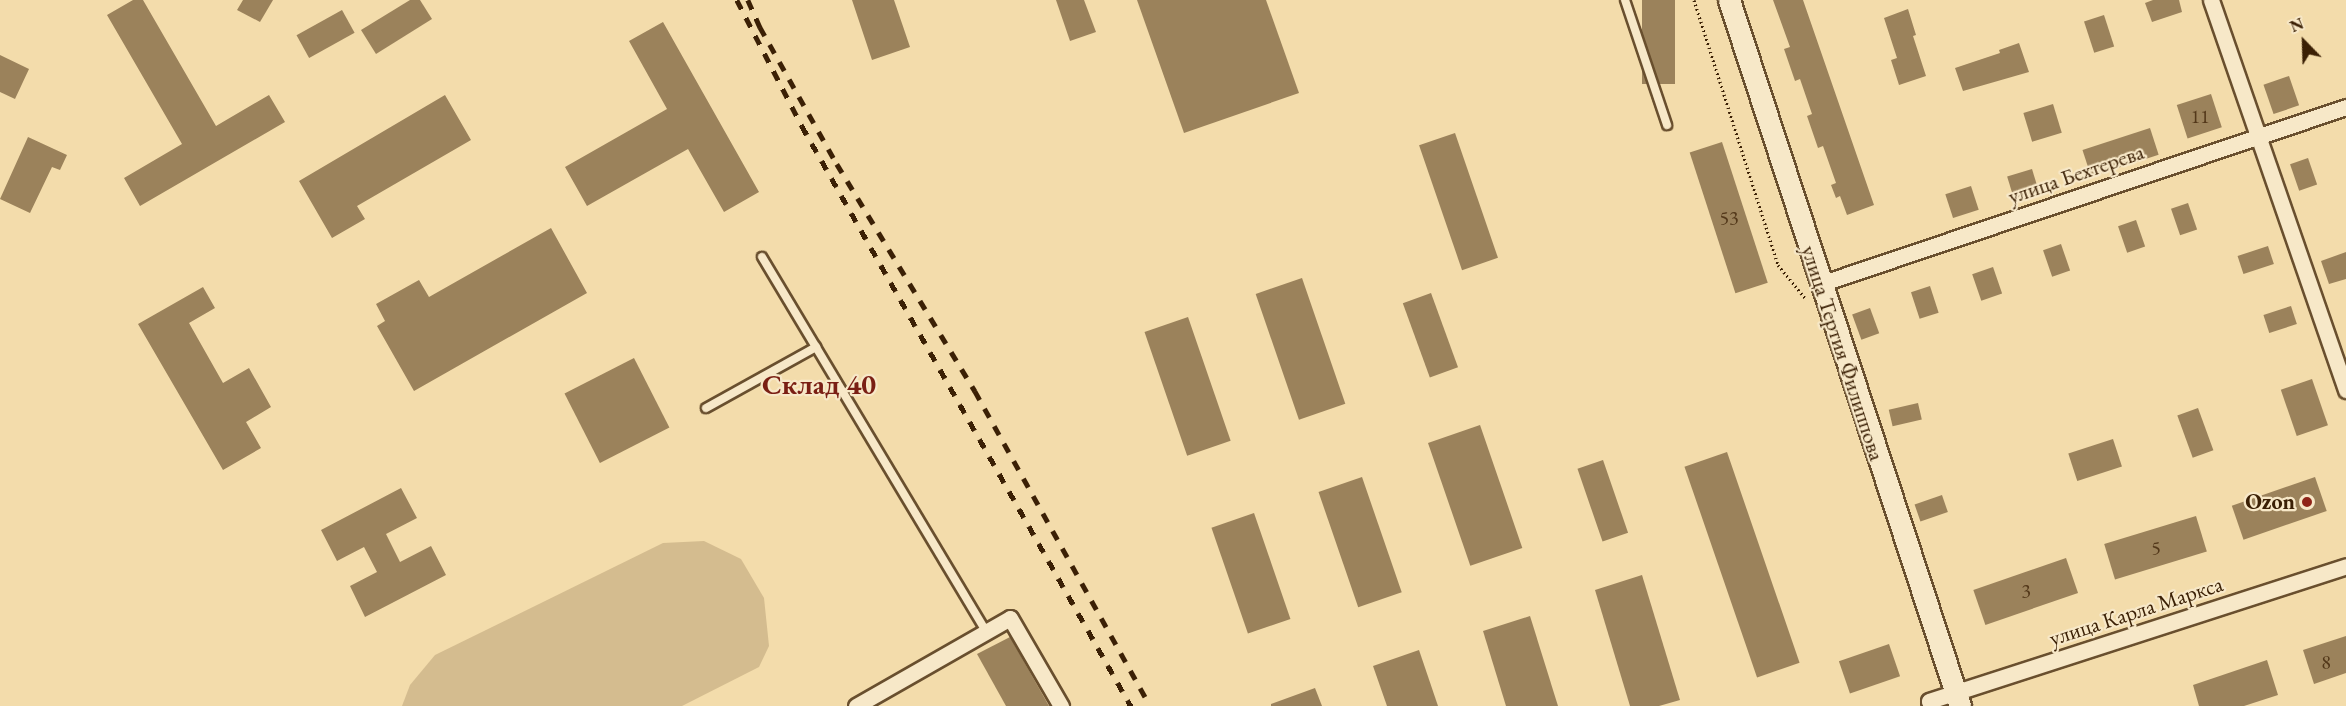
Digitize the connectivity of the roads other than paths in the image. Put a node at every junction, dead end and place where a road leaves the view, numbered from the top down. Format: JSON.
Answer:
{"nodes":[{"id":1,"x":1625,"y":0,"type":"edge"},
{"id":2,"x":1729,"y":0,"type":"edge"},
{"id":3,"x":2211,"y":0,"type":"edge"},
{"id":4,"x":2346,"y":107,"type":"edge"},
{"id":5,"x":1667,"y":125,"type":"dead end"},
{"id":6,"x":2258,"y":137,"type":"junction"},
{"id":7,"x":762,"y":257,"type":"dead end"},
{"id":8,"x":1820,"y":284,"type":"junction"},
{"id":9,"x":816,"y":347,"type":"junction"},
{"id":10,"x":2346,"y":390,"type":"edge"},
{"id":11,"x":706,"y":408,"type":"dead end"},
{"id":12,"x":2346,"y":566,"type":"edge"},
{"id":13,"x":986,"y":631,"type":"junction"},
{"id":14,"x":1946,"y":701,"type":"edge"},
{"id":15,"x":856,"y":706,"type":"edge"},
{"id":16,"x":1061,"y":706,"type":"edge"}],
"edges":[{"from":1,"to":5,"type":"lane"},
{"from":2,"to":8,"type":"street","name":"улица Тертия Филиппова"},
{"from":3,"to":6,"type":"street"},
{"from":4,"to":6,"type":"street","name":"улица Бехтерева"},
{"from":6,"to":8,"type":"street","name":"улица Бехтерева"},
{"from":6,"to":10,"type":"street"},
{"from":7,"to":9,"type":"lane"},
{"from":8,"to":14,"type":"street","name":"улица Тертия Филиппова"},
{"from":9,"to":11,"type":"lane"},
{"from":9,"to":13,"type":"lane"},
{"from":12,"to":14,"type":"street","name":"улица Карла Маркса"},
{"from":13,"to":15,"type":"street"},
{"from":13,"to":16,"type":"street"}]}
